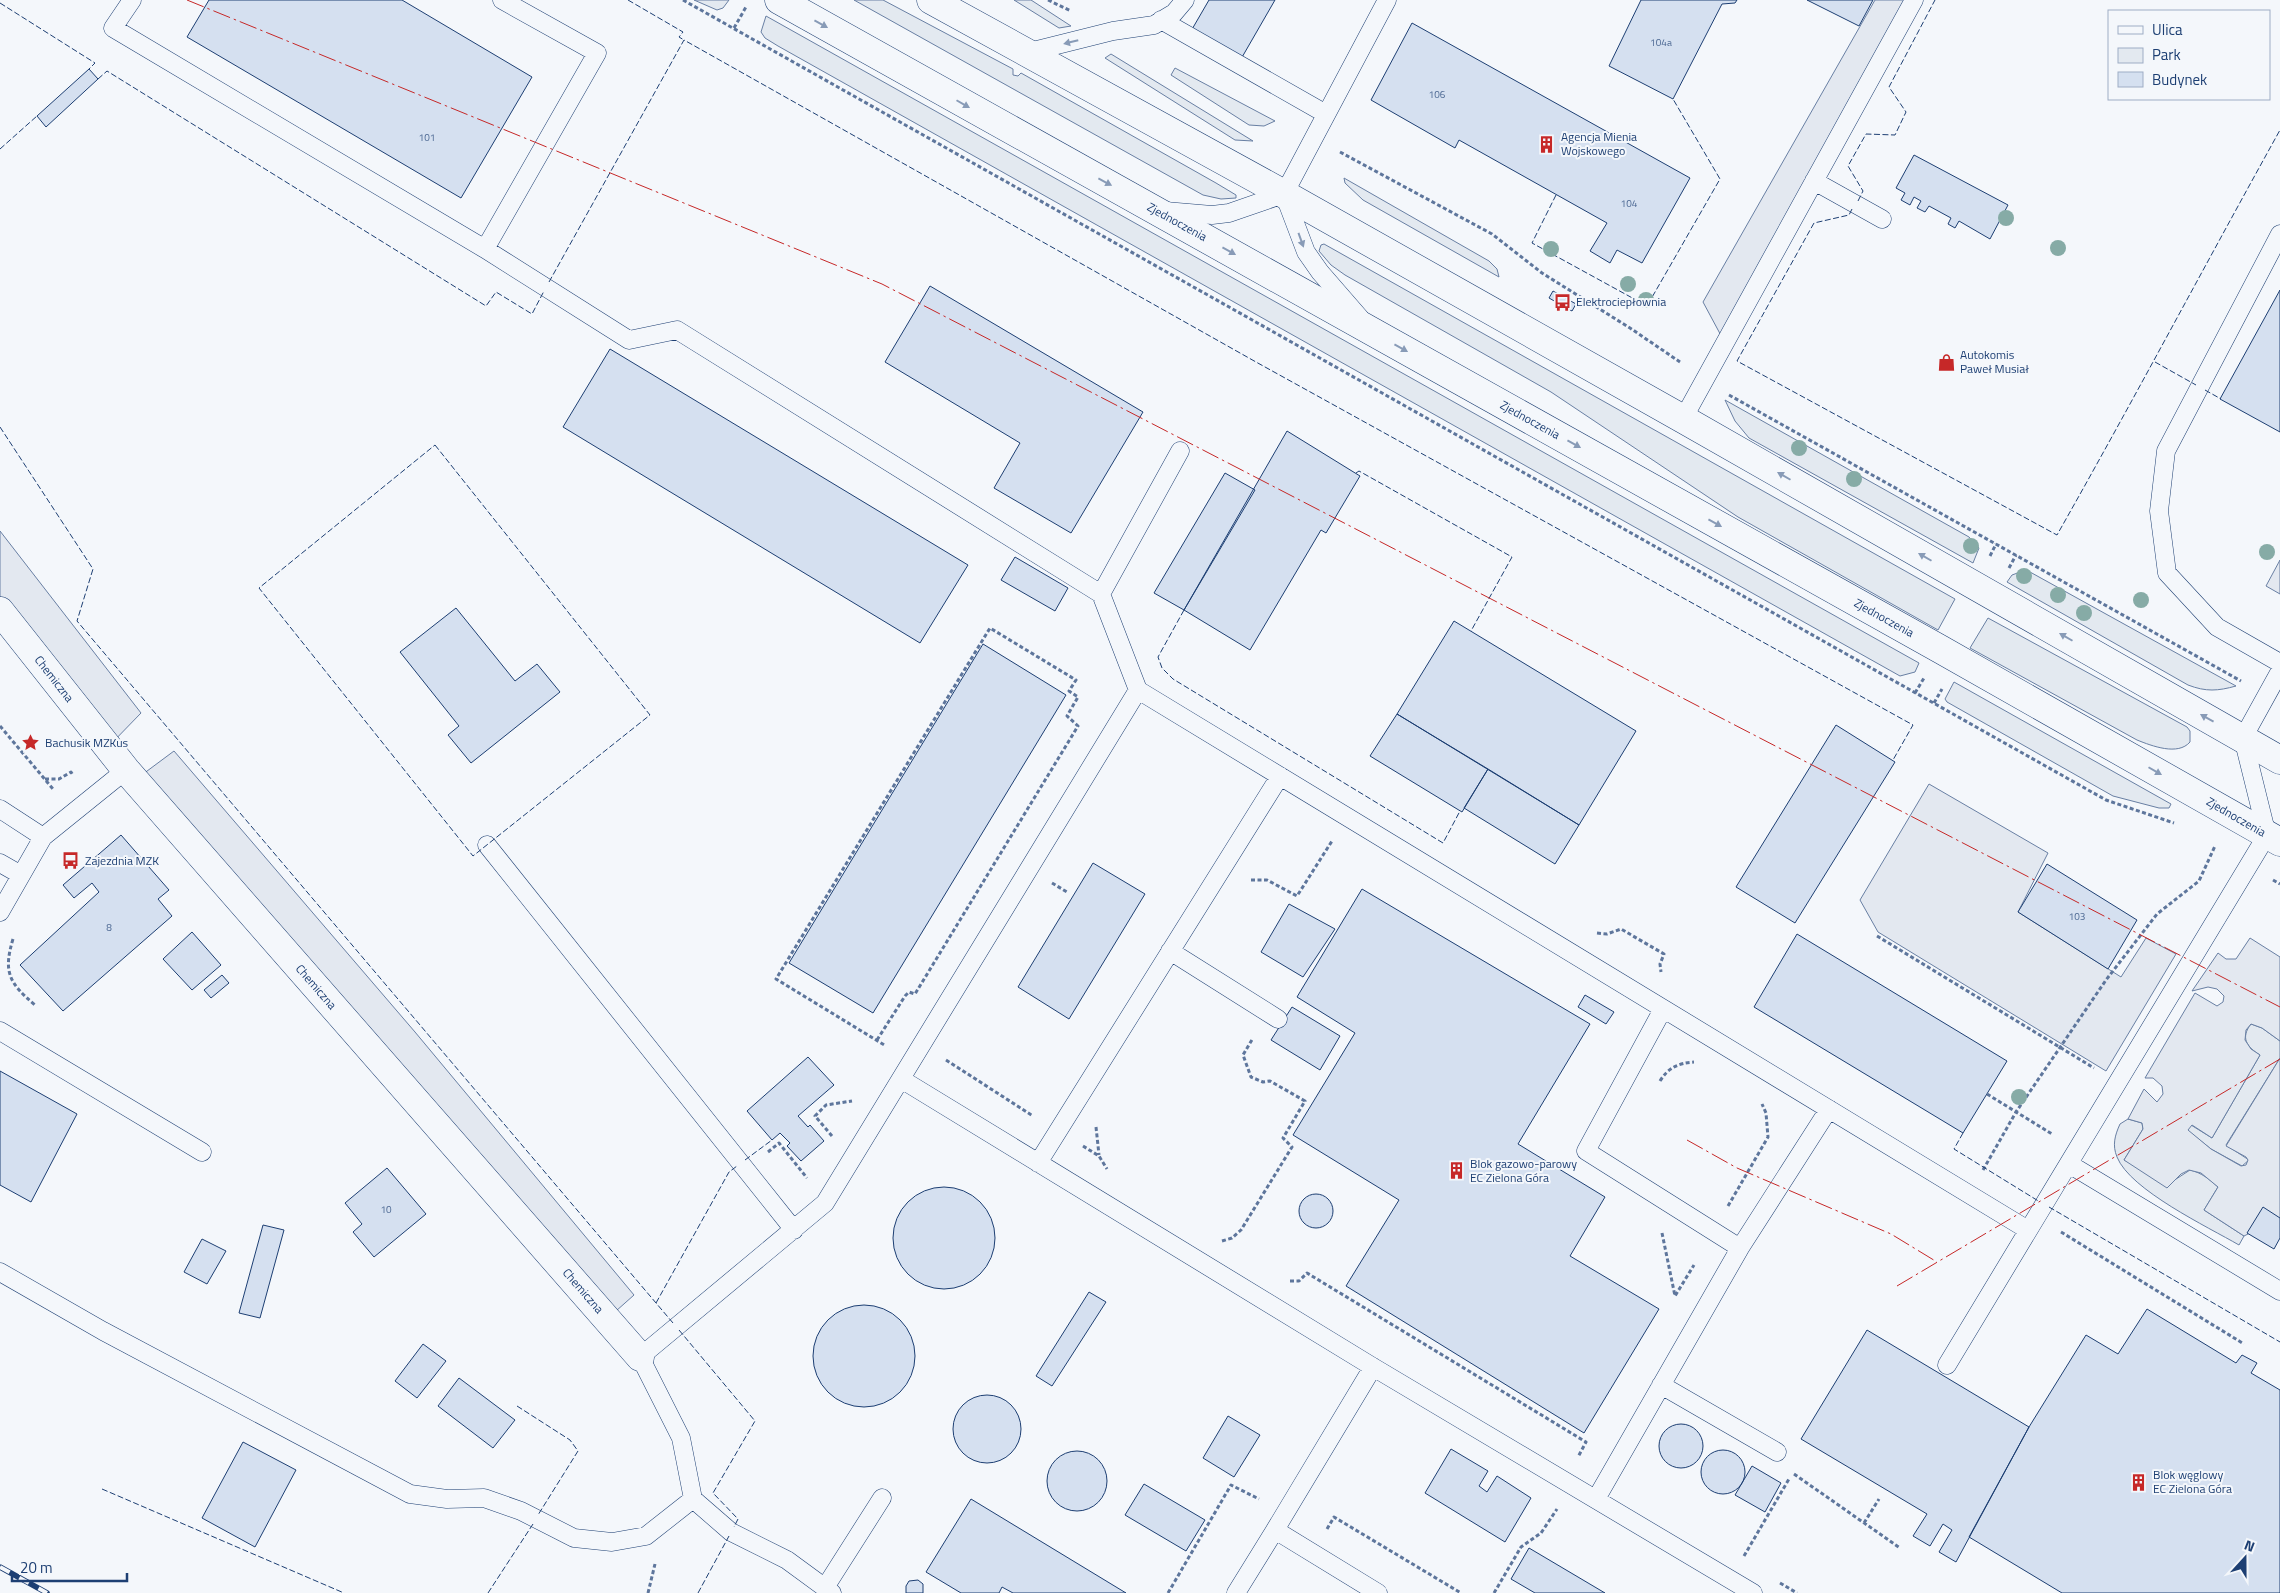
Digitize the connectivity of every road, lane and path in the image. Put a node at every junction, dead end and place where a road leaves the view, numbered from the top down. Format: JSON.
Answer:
{"nodes":[{"id":1,"x":132,"y":0,"type":"edge"},
{"id":2,"x":502,"y":0,"type":"edge"},
{"id":3,"x":683,"y":0,"type":"edge"},
{"id":4,"x":779,"y":0,"type":"edge"},
{"id":5,"x":931,"y":0,"type":"edge"},
{"id":6,"x":1048,"y":0,"type":"edge"},
{"id":7,"x":1185,"y":0,"type":"edge"},
{"id":8,"x":1387,"y":0,"type":"edge"},
{"id":9,"x":1914,"y":0,"type":"edge"},
{"id":10,"x":747,"y":4,"type":"dead end"},
{"id":11,"x":1161,"y":20,"type":"junction"},
{"id":12,"x":734,"y":28,"type":"junction"},
{"id":13,"x":1113,"y":31,"type":"junction"},
{"id":14,"x":1029,"y":52,"type":"junction"},
{"id":15,"x":1326,"y":114,"type":"junction"},
{"id":16,"x":1314,"y":138,"type":"junction"},
{"id":17,"x":1814,"y":181,"type":"junction"},
{"id":18,"x":1284,"y":194,"type":"junction"},
{"id":19,"x":1156,"y":210,"type":"junction"},
{"id":20,"x":1882,"y":219,"type":"dead end"},
{"id":21,"x":2280,"y":234,"type":"edge"},
{"id":22,"x":486,"y":249,"type":"junction"},
{"id":23,"x":1373,"y":332,"type":"junction"},
{"id":24,"x":1705,"y":380,"type":"junction"},
{"id":25,"x":1683,"y":418,"type":"junction"},
{"id":26,"x":1180,"y":451,"type":"dead end"},
{"id":27,"x":1102,"y":594,"type":"junction"},
{"id":28,"x":0,"y":611,"type":"edge"},
{"id":29,"x":2280,"y":663,"type":"edge"},
{"id":30,"x":2280,"y":672,"type":"edge"},
{"id":31,"x":1138,"y":690,"type":"junction"},
{"id":32,"x":2266,"y":695,"type":"junction"},
{"id":33,"x":0,"y":726,"type":"edge"},
{"id":34,"x":2243,"y":738,"type":"junction"},
{"id":35,"x":2280,"y":760,"type":"edge"},
{"id":36,"x":126,"y":770,"type":"junction"},
{"id":37,"x":1280,"y":776,"type":"junction"},
{"id":38,"x":75,"y":777,"type":"dead end"},
{"id":39,"x":45,"y":779,"type":"junction"},
{"id":40,"x":53,"y":789,"type":"dead end"},
{"id":41,"x":0,"y":810,"type":"edge"},
{"id":42,"x":2178,"y":825,"type":"dead end"},
{"id":43,"x":42,"y":837,"type":"junction"},
{"id":44,"x":2274,"y":839,"type":"edge"},
{"id":45,"x":2208,"y":842,"type":"dead end"},
{"id":46,"x":486,"y":845,"type":"dead end"},
{"id":47,"x":2215,"y":846,"type":"junction"},
{"id":48,"x":0,"y":863,"type":"edge"},
{"id":49,"x":2248,"y":865,"type":"junction"},
{"id":50,"x":21,"y":875,"type":"junction"},
{"id":51,"x":2280,"y":884,"type":"edge"},
{"id":52,"x":0,"y":912,"type":"edge"},
{"id":53,"x":16,"y":932,"type":"dead end"},
{"id":54,"x":1877,"y":936,"type":"dead end"},
{"id":55,"x":1170,"y":952,"type":"junction"},
{"id":56,"x":35,"y":1005,"type":"dead end"},
{"id":57,"x":1663,"y":1009,"type":"junction"},
{"id":58,"x":1278,"y":1019,"type":"dead end"},
{"id":59,"x":0,"y":1031,"type":"edge"},
{"id":60,"x":877,"y":1040,"type":"junction"},
{"id":61,"x":2061,"y":1047,"type":"junction"},
{"id":62,"x":889,"y":1048,"type":"dead end"},
{"id":63,"x":1697,"y":1061,"type":"dead end"},
{"id":64,"x":1754,"y":1063,"type":"junction"},
{"id":65,"x":901,"y":1079,"type":"junction"},
{"id":66,"x":2118,"y":1083,"type":"junction"},
{"id":67,"x":1657,"y":1086,"type":"dead end"},
{"id":68,"x":1987,"y":1094,"type":"dead end"},
{"id":69,"x":860,"y":1100,"type":"dead end"},
{"id":70,"x":1829,"y":1109,"type":"junction"},
{"id":71,"x":2016,"y":1112,"type":"junction"},
{"id":72,"x":834,"y":1138,"type":"dead end"},
{"id":73,"x":202,"y":1152,"type":"dead end"},
{"id":74,"x":2073,"y":1157,"type":"junction"},
{"id":75,"x":1038,"y":1163,"type":"junction"},
{"id":76,"x":1985,"y":1166,"type":"dead end"},
{"id":77,"x":794,"y":1230,"type":"junction"},
{"id":78,"x":1662,"y":1230,"type":"dead end"},
{"id":79,"x":2028,"y":1230,"type":"junction"},
{"id":80,"x":1713,"y":1232,"type":"junction"},
{"id":81,"x":1740,"y":1248,"type":"junction"},
{"id":82,"x":0,"y":1272,"type":"edge"},
{"id":83,"x":2280,"y":1291,"type":"edge"},
{"id":84,"x":640,"y":1357,"type":"junction"},
{"id":85,"x":1947,"y":1365,"type":"dead end"},
{"id":86,"x":1373,"y":1367,"type":"junction"},
{"id":87,"x":1661,"y":1385,"type":"junction"},
{"id":88,"x":1777,"y":1452,"type":"dead end"},
{"id":89,"x":882,"y":1498,"type":"dead end"},
{"id":90,"x":693,"y":1499,"type":"junction"},
{"id":91,"x":1596,"y":1499,"type":"junction"},
{"id":92,"x":1879,"y":1499,"type":"dead end"},
{"id":93,"x":1864,"y":1523,"type":"junction"},
{"id":94,"x":1275,"y":1530,"type":"junction"},
{"id":95,"x":1900,"y":1548,"type":"dead end"},
{"id":96,"x":1728,"y":1578,"type":"junction"},
{"id":97,"x":829,"y":1590,"type":"edge"},
{"id":98,"x":1236,"y":1593,"type":"edge"},
{"id":99,"x":1378,"y":1593,"type":"edge"},
{"id":100,"x":1753,"y":1593,"type":"edge"}],
"edges":[{"from":1,"to":22,"type":"lane"},
{"from":2,"to":22,"type":"lane"},
{"from":3,"to":12,"type":"path"},
{"from":4,"to":19,"type":"main road","name":"Zjednoczenia","one_way":true},
{"from":5,"to":14,"type":"main road"},
{"from":6,"to":13,"type":"path"},
{"from":7,"to":11,"type":"lane"},
{"from":8,"to":15,"type":"lane"},
{"from":9,"to":17,"type":"lane"},
{"from":10,"to":12,"type":"path"},
{"from":11,"to":13,"type":"lane"},
{"from":11,"to":15,"type":"lane"},
{"from":12,"to":42,"type":"path"},
{"from":13,"to":14,"type":"lane","one_way":true},
{"from":14,"to":18,"type":"main road"},
{"from":15,"to":16,"type":"lane"},
{"from":16,"to":18,"type":"lane"},
{"from":16,"to":24,"type":"path"},
{"from":17,"to":20,"type":"lane"},
{"from":17,"to":24,"type":"lane"},
{"from":18,"to":19,"type":"lane"},
{"from":18,"to":23,"type":"lane","one_way":true},
{"from":18,"to":25,"type":"main road"},
{"from":19,"to":23,"type":"main road","name":"Zjednoczenia","one_way":true},
{"from":21,"to":29,"type":"lane"},
{"from":22,"to":27,"type":"lane"},
{"from":23,"to":44,"type":"main road","name":"Zjednoczenia","one_way":true},
{"from":24,"to":25,"type":"lane"},
{"from":24,"to":32,"type":"path"},
{"from":34,"to":25,"type":"main road","one_way":true},
{"from":26,"to":27,"type":"lane"},
{"from":27,"to":31,"type":"lane"},
{"from":28,"to":36,"type":"main road","name":"Chemiczna"},
{"from":30,"to":32,"type":"lane"},
{"from":31,"to":37,"type":"lane"},
{"from":31,"to":65,"type":"lane"},
{"from":32,"to":34,"type":"lane"},
{"from":33,"to":39,"type":"path"},
{"from":34,"to":35,"type":"main road"},
{"from":34,"to":44,"type":"lane"},
{"from":36,"to":43,"type":"lane"},
{"from":36,"to":84,"type":"main road","name":"Chemiczna"},
{"from":37,"to":55,"type":"lane"},
{"from":37,"to":57,"type":"lane"},
{"from":38,"to":39,"type":"path"},
{"from":39,"to":40,"type":"path"},
{"from":41,"to":43,"type":"lane"},
{"from":43,"to":50,"type":"lane"},
{"from":44,"to":49,"type":"lane"},
{"from":45,"to":47,"type":"path"},
{"from":46,"to":77,"type":"lane"},
{"from":47,"to":49,"type":"path"},
{"from":47,"to":61,"type":"path"},
{"from":48,"to":50,"type":"lane"},
{"from":49,"to":51,"type":"path"},
{"from":49,"to":66,"type":"lane"},
{"from":50,"to":52,"type":"lane"},
{"from":53,"to":56,"type":"path"},
{"from":54,"to":61,"type":"path"},
{"from":55,"to":58,"type":"lane"},
{"from":55,"to":75,"type":"lane"},
{"from":57,"to":64,"type":"lane"},
{"from":57,"to":80,"type":"lane"},
{"from":59,"to":73,"type":"lane"},
{"from":60,"to":60,"type":"path"},
{"from":60,"to":62,"type":"path"},
{"from":61,"to":66,"type":"path"},
{"from":61,"to":71,"type":"path"},
{"from":63,"to":67,"type":"path"},
{"from":64,"to":70,"type":"lane"},
{"from":64,"to":80,"type":"path"},
{"from":65,"to":75,"type":"lane"},
{"from":65,"to":77,"type":"lane"},
{"from":66,"to":74,"type":"lane"},
{"from":68,"to":71,"type":"path"},
{"from":69,"to":72,"type":"path"},
{"from":70,"to":79,"type":"lane"},
{"from":70,"to":81,"type":"lane"},
{"from":71,"to":74,"type":"path"},
{"from":71,"to":76,"type":"path"},
{"from":74,"to":79,"type":"lane"},
{"from":74,"to":83,"type":"lane"},
{"from":75,"to":86,"type":"lane"},
{"from":77,"to":84,"type":"lane"},
{"from":78,"to":80,"type":"path"},
{"from":79,"to":85,"type":"lane"},
{"from":80,"to":81,"type":"lane"},
{"from":81,"to":87,"type":"lane"},
{"from":82,"to":90,"type":"lane"},
{"from":84,"to":90,"type":"lane"},
{"from":86,"to":91,"type":"lane"},
{"from":86,"to":94,"type":"lane"},
{"from":87,"to":88,"type":"lane"},
{"from":87,"to":91,"type":"lane"},
{"from":89,"to":97,"type":"lane"},
{"from":90,"to":97,"type":"lane"},
{"from":91,"to":96,"type":"lane"},
{"from":92,"to":93,"type":"path"},
{"from":93,"to":95,"type":"path"},
{"from":93,"to":96,"type":"path"},
{"from":94,"to":98,"type":"lane"},
{"from":94,"to":99,"type":"lane"},
{"from":96,"to":100,"type":"lane"}]}
